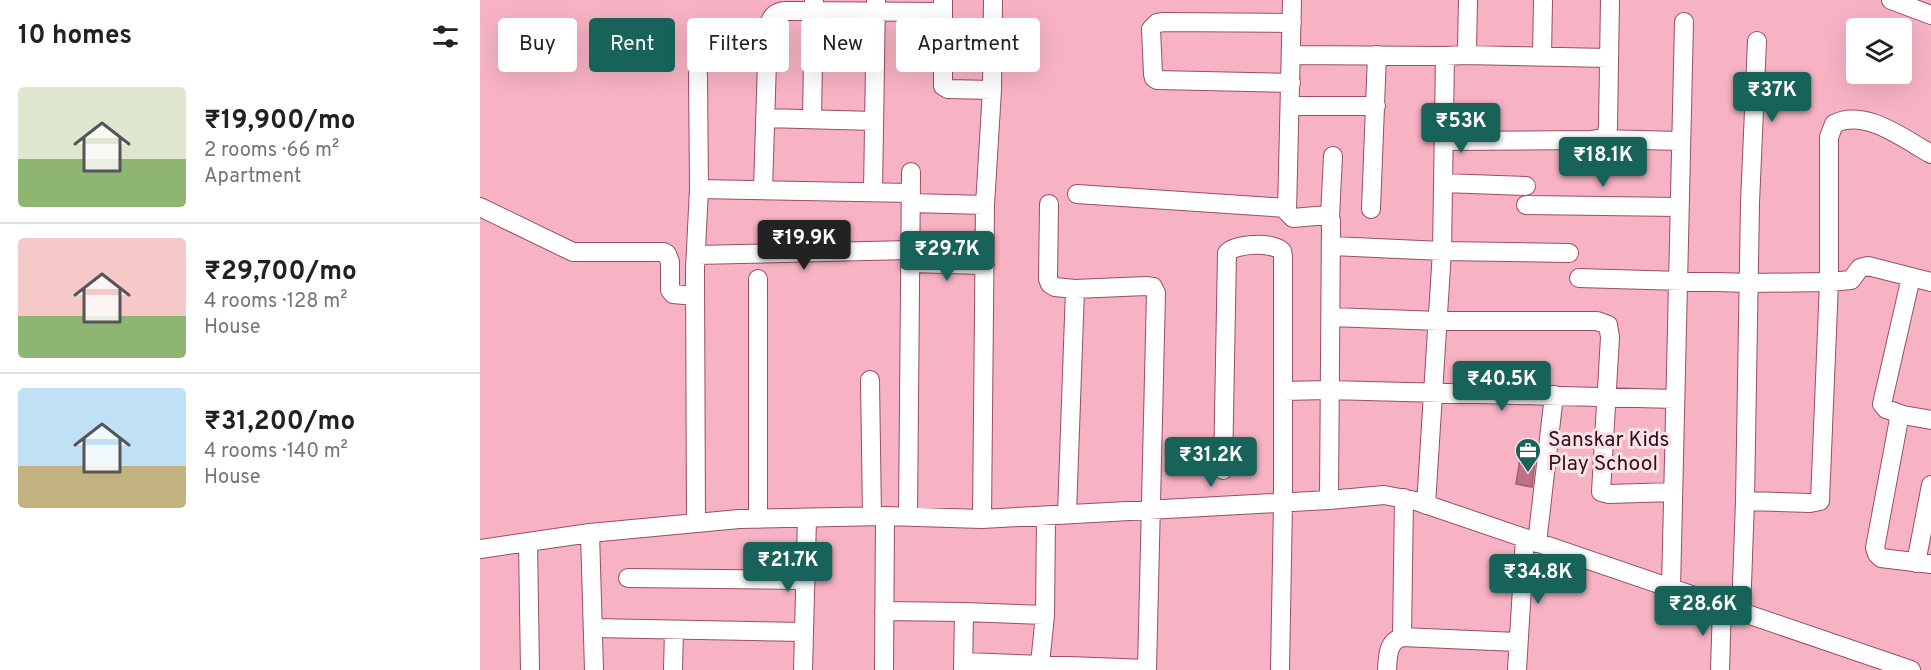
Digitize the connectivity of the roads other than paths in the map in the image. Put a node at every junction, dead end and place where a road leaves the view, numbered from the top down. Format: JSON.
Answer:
{"nodes":[{"id":1,"x":993,"y":0,"type":"edge"},
{"id":2,"x":1292,"y":0,"type":"edge"},
{"id":3,"x":1468,"y":0,"type":"edge"},
{"id":4,"x":1543,"y":0,"type":"edge"},
{"id":5,"x":1610,"y":0,"type":"edge"},
{"id":6,"x":1891,"y":0,"type":"edge"},
{"id":7,"x":814,"y":6,"type":"edge"},
{"id":8,"x":943,"y":6,"type":"edge"},
{"id":9,"x":875,"y":7,"type":"edge"},
{"id":10,"x":1931,"y":15,"type":"edge"},
{"id":11,"x":1683,"y":22,"type":"dead end"},
{"id":12,"x":1292,"y":23,"type":"junction"},
{"id":13,"x":1757,"y":41,"type":"dead end"},
{"id":14,"x":1292,"y":55,"type":"junction"},
{"id":15,"x":1377,"y":55,"type":"junction"},
{"id":16,"x":1464,"y":55,"type":"junction"},
{"id":17,"x":1445,"y":56,"type":"junction"},
{"id":18,"x":1542,"y":56,"type":"junction"},
{"id":19,"x":1609,"y":58,"type":"junction"},
{"id":20,"x":698,"y":74,"type":"dead end"},
{"id":21,"x":1291,"y":83,"type":"junction"},
{"id":22,"x":992,"y":90,"type":"junction"},
{"id":23,"x":1291,"y":106,"type":"junction"},
{"id":24,"x":1376,"y":106,"type":"junction"},
{"id":25,"x":765,"y":118,"type":"junction"},
{"id":26,"x":812,"y":119,"type":"junction"},
{"id":27,"x":874,"y":121,"type":"junction"},
{"id":28,"x":1599,"y":140,"type":"junction"},
{"id":29,"x":1444,"y":141,"type":"junction"},
{"id":30,"x":1681,"y":141,"type":"junction"},
{"id":31,"x":1931,"y":154,"type":"edge"},
{"id":32,"x":1333,"y":156,"type":"dead end"},
{"id":33,"x":911,"y":172,"type":"dead end"},
{"id":34,"x":1443,"y":183,"type":"junction"},
{"id":35,"x":1526,"y":186,"type":"dead end"},
{"id":36,"x":699,"y":189,"type":"junction"},
{"id":37,"x":763,"y":190,"type":"junction"},
{"id":38,"x":873,"y":192,"type":"junction"},
{"id":39,"x":1077,"y":194,"type":"dead end"},
{"id":40,"x":911,"y":198,"type":"junction"},
{"id":41,"x":1049,"y":204,"type":"dead end"},
{"id":42,"x":985,"y":205,"type":"junction"},
{"id":43,"x":1526,"y":205,"type":"dead end"},
{"id":44,"x":480,"y":207,"type":"edge"},
{"id":45,"x":1679,"y":207,"type":"junction"},
{"id":46,"x":1287,"y":208,"type":"junction"},
{"id":47,"x":1371,"y":209,"type":"dead end"},
{"id":48,"x":1330,"y":217,"type":"junction"},
{"id":49,"x":1332,"y":246,"type":"junction"},
{"id":50,"x":1442,"y":251,"type":"junction"},
{"id":51,"x":1569,"y":253,"type":"dead end"},
{"id":52,"x":910,"y":256,"type":"junction"},
{"id":53,"x":696,"y":258,"type":"junction"},
{"id":54,"x":985,"y":265,"type":"junction"},
{"id":55,"x":673,"y":268,"type":"junction"},
{"id":56,"x":1911,"y":277,"type":"junction"},
{"id":57,"x":1579,"y":278,"type":"dead end"},
{"id":58,"x":758,"y":279,"type":"dead end"},
{"id":59,"x":1677,"y":280,"type":"junction"},
{"id":60,"x":1829,"y":282,"type":"junction"},
{"id":61,"x":1931,"y":282,"type":"edge"},
{"id":62,"x":1750,"y":283,"type":"junction"},
{"id":63,"x":1075,"y":289,"type":"junction"},
{"id":64,"x":693,"y":296,"type":"junction"},
{"id":65,"x":1331,"y":317,"type":"junction"},
{"id":66,"x":1439,"y":321,"type":"junction"},
{"id":67,"x":870,"y":380,"type":"dead end"},
{"id":68,"x":1329,"y":390,"type":"junction"},
{"id":69,"x":1283,"y":391,"type":"junction"},
{"id":70,"x":1434,"y":392,"type":"junction"},
{"id":71,"x":1554,"y":395,"type":"junction"},
{"id":72,"x":1606,"y":397,"type":"junction"},
{"id":73,"x":1676,"y":399,"type":"junction"},
{"id":74,"x":1903,"y":415,"type":"junction"},
{"id":75,"x":1931,"y":420,"type":"edge"},
{"id":76,"x":1223,"y":470,"type":"dead end"},
{"id":77,"x":1931,"y":485,"type":"edge"},
{"id":78,"x":1673,"y":492,"type":"junction"},
{"id":79,"x":1404,"y":498,"type":"junction"},
{"id":80,"x":1329,"y":500,"type":"junction"},
{"id":81,"x":1745,"y":501,"type":"junction"},
{"id":82,"x":1283,"y":503,"type":"junction"},
{"id":83,"x":1426,"y":505,"type":"junction"},
{"id":84,"x":1150,"y":510,"type":"junction"},
{"id":85,"x":1067,"y":514,"type":"junction"},
{"id":86,"x":878,"y":516,"type":"junction"},
{"id":87,"x":1046,"y":516,"type":"junction"},
{"id":88,"x":908,"y":517,"type":"junction"},
{"id":89,"x":807,"y":518,"type":"junction"},
{"id":90,"x":758,"y":519,"type":"junction"},
{"id":91,"x":982,"y":519,"type":"junction"},
{"id":92,"x":696,"y":523,"type":"junction"},
{"id":93,"x":590,"y":533,"type":"junction"},
{"id":94,"x":1531,"y":541,"type":"junction"},
{"id":95,"x":528,"y":542,"type":"junction"},
{"id":96,"x":480,"y":549,"type":"edge"},
{"id":97,"x":1924,"y":563,"type":"edge"},
{"id":98,"x":628,"y":578,"type":"dead end"},
{"id":99,"x":806,"y":580,"type":"junction"},
{"id":100,"x":1671,"y":590,"type":"junction"},
{"id":101,"x":1722,"y":606,"type":"junction"},
{"id":102,"x":884,"y":611,"type":"junction"},
{"id":103,"x":964,"y":612,"type":"junction"},
{"id":104,"x":1742,"y":612,"type":"junction"},
{"id":105,"x":1045,"y":615,"type":"junction"},
{"id":106,"x":593,"y":628,"type":"junction"},
{"id":107,"x":674,"y":630,"type":"junction"},
{"id":108,"x":804,"y":632,"type":"junction"},
{"id":109,"x":1402,"y":637,"type":"junction"},
{"id":110,"x":1517,"y":642,"type":"junction"},
{"id":111,"x":1040,"y":663,"type":"junction"},
{"id":112,"x":964,"y":666,"type":"edge"},
{"id":113,"x":1887,"y":666,"type":"edge"},
{"id":114,"x":1147,"y":669,"type":"edge"},
{"id":115,"x":530,"y":670,"type":"edge"},
{"id":116,"x":594,"y":670,"type":"edge"},
{"id":117,"x":673,"y":670,"type":"edge"},
{"id":118,"x":803,"y":670,"type":"edge"},
{"id":119,"x":884,"y":670,"type":"edge"},
{"id":120,"x":1280,"y":670,"type":"edge"},
{"id":121,"x":1387,"y":670,"type":"edge"},
{"id":122,"x":1517,"y":670,"type":"edge"},
{"id":123,"x":1720,"y":670,"type":"edge"},
{"id":124,"x":1911,"y":670,"type":"edge"}],
"edges":[{"from":1,"to":22,"type":"street"},
{"from":2,"to":12,"type":"street"},
{"from":3,"to":16,"type":"street"},
{"from":4,"to":18,"type":"street"},
{"from":5,"to":19,"type":"street"},
{"from":6,"to":10,"type":"street"},
{"from":7,"to":9,"type":"street"},
{"from":7,"to":25,"type":"street"},
{"from":7,"to":26,"type":"street"},
{"from":8,"to":9,"type":"street"},
{"from":8,"to":22,"type":"street"},
{"from":9,"to":27,"type":"street"},
{"from":11,"to":30,"type":"street"},
{"from":12,"to":14,"type":"street"},
{"from":12,"to":21,"type":"street"},
{"from":13,"to":62,"type":"street"},
{"from":14,"to":15,"type":"street"},
{"from":14,"to":21,"type":"street"},
{"from":15,"to":17,"type":"street"},
{"from":15,"to":24,"type":"street"},
{"from":16,"to":17,"type":"street"},
{"from":16,"to":18,"type":"street"},
{"from":17,"to":29,"type":"street"},
{"from":18,"to":19,"type":"street"},
{"from":19,"to":28,"type":"street"},
{"from":20,"to":36,"type":"street"},
{"from":21,"to":23,"type":"street"},
{"from":22,"to":42,"type":"street"},
{"from":23,"to":24,"type":"street"},
{"from":23,"to":46,"type":"street"},
{"from":24,"to":47,"type":"street"},
{"from":25,"to":26,"type":"street"},
{"from":25,"to":37,"type":"street"},
{"from":26,"to":27,"type":"street"},
{"from":27,"to":38,"type":"street"},
{"from":28,"to":29,"type":"street"},
{"from":28,"to":30,"type":"street"},
{"from":29,"to":34,"type":"street"},
{"from":30,"to":45,"type":"street"},
{"from":31,"to":60,"type":"street"},
{"from":32,"to":48,"type":"street"},
{"from":33,"to":40,"type":"street"},
{"from":34,"to":35,"type":"street"},
{"from":34,"to":50,"type":"street"},
{"from":36,"to":37,"type":"street"},
{"from":36,"to":53,"type":"street"},
{"from":37,"to":38,"type":"street"},
{"from":38,"to":40,"type":"street"},
{"from":39,"to":46,"type":"street"},
{"from":40,"to":42,"type":"street"},
{"from":40,"to":52,"type":"street"},
{"from":41,"to":63,"type":"street"},
{"from":42,"to":54,"type":"street"},
{"from":43,"to":45,"type":"street"},
{"from":44,"to":55,"type":"street"},
{"from":45,"to":59,"type":"street"},
{"from":46,"to":48,"type":"street"},
{"from":48,"to":49,"type":"street"},
{"from":49,"to":50,"type":"street"},
{"from":49,"to":65,"type":"street"},
{"from":50,"to":51,"type":"street"},
{"from":50,"to":66,"type":"street"},
{"from":52,"to":53,"type":"street"},
{"from":52,"to":54,"type":"street"},
{"from":52,"to":88,"type":"street"},
{"from":53,"to":55,"type":"street"},
{"from":53,"to":64,"type":"street"},
{"from":54,"to":91,"type":"street"},
{"from":55,"to":64,"type":"street"},
{"from":56,"to":60,"type":"street"},
{"from":56,"to":61,"type":"street"},
{"from":56,"to":74,"type":"street"},
{"from":57,"to":59,"type":"street"},
{"from":58,"to":90,"type":"street"},
{"from":59,"to":62,"type":"street"},
{"from":59,"to":73,"type":"street"},
{"from":60,"to":62,"type":"street"},
{"from":60,"to":81,"type":"street"},
{"from":62,"to":81,"type":"street"},
{"from":63,"to":84,"type":"street"},
{"from":63,"to":85,"type":"street"},
{"from":64,"to":92,"type":"street"},
{"from":65,"to":66,"type":"street"},
{"from":65,"to":68,"type":"street"},
{"from":66,"to":70,"type":"street"},
{"from":66,"to":72,"type":"street"},
{"from":67,"to":86,"type":"street"},
{"from":68,"to":69,"type":"street"},
{"from":68,"to":70,"type":"street"},
{"from":68,"to":80,"type":"street"},
{"from":69,"to":76,"type":"street"},
{"from":69,"to":82,"type":"street"},
{"from":70,"to":71,"type":"street"},
{"from":70,"to":83,"type":"street"},
{"from":71,"to":72,"type":"street"},
{"from":71,"to":94,"type":"street"},
{"from":72,"to":73,"type":"street"},
{"from":72,"to":78,"type":"street"},
{"from":73,"to":78,"type":"street"},
{"from":74,"to":75,"type":"street"},
{"from":74,"to":97,"type":"street"},
{"from":77,"to":97,"type":"street"},
{"from":78,"to":100,"type":"street"},
{"from":79,"to":80,"type":"street"},
{"from":79,"to":83,"type":"street"},
{"from":79,"to":109,"type":"street"},
{"from":80,"to":82,"type":"street"},
{"from":81,"to":104,"type":"street"},
{"from":82,"to":84,"type":"street"},
{"from":82,"to":120,"type":"street"},
{"from":83,"to":94,"type":"street"},
{"from":84,"to":85,"type":"street"},
{"from":84,"to":114,"type":"street"},
{"from":85,"to":87,"type":"street"},
{"from":86,"to":88,"type":"street"},
{"from":86,"to":89,"type":"street"},
{"from":86,"to":102,"type":"street"},
{"from":87,"to":91,"type":"street"},
{"from":87,"to":105,"type":"street"},
{"from":88,"to":91,"type":"street"},
{"from":89,"to":90,"type":"street"},
{"from":89,"to":99,"type":"street"},
{"from":90,"to":92,"type":"street"},
{"from":92,"to":93,"type":"street"},
{"from":93,"to":95,"type":"street"},
{"from":93,"to":106,"type":"street"},
{"from":94,"to":100,"type":"street"},
{"from":94,"to":110,"type":"street"},
{"from":95,"to":96,"type":"street"},
{"from":95,"to":115,"type":"street"},
{"from":98,"to":99,"type":"street"},
{"from":99,"to":108,"type":"street"},
{"from":100,"to":101,"type":"street"},
{"from":101,"to":104,"type":"street"},
{"from":101,"to":123,"type":"street"},
{"from":102,"to":103,"type":"street"},
{"from":102,"to":119,"type":"street"},
{"from":103,"to":105,"type":"street"},
{"from":103,"to":112,"type":"street"},
{"from":104,"to":113,"type":"street"},
{"from":105,"to":111,"type":"street"},
{"from":106,"to":107,"type":"street"},
{"from":106,"to":116,"type":"street"},
{"from":107,"to":108,"type":"street"},
{"from":107,"to":117,"type":"street"},
{"from":108,"to":118,"type":"street"},
{"from":109,"to":110,"type":"street"},
{"from":109,"to":121,"type":"street"},
{"from":110,"to":122,"type":"street"},
{"from":111,"to":112,"type":"street"},
{"from":111,"to":114,"type":"street"},
{"from":113,"to":124,"type":"street"}]}
